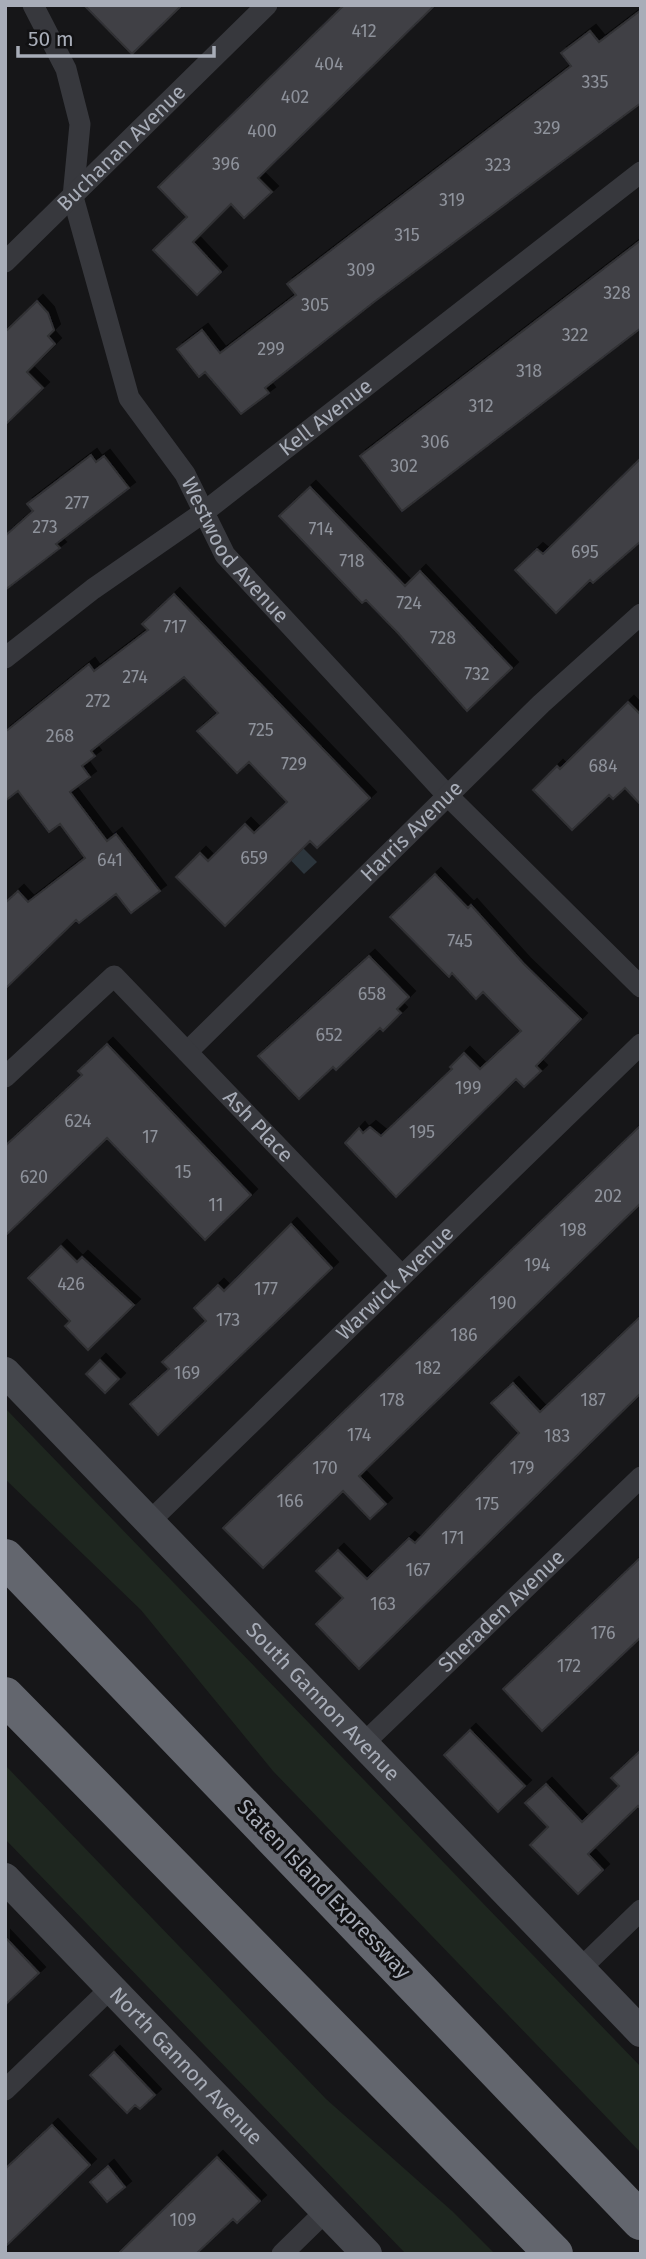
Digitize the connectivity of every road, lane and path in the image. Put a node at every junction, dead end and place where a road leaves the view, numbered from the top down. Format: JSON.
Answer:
{"nodes":[{"id":1,"x":33,"y":5,"type":"edge"},
{"id":2,"x":267,"y":5,"type":"edge"},
{"id":3,"x":641,"y":173,"type":"edge"},
{"id":4,"x":73,"y":197,"type":"junction"},
{"id":5,"x":5,"y":262,"type":"edge"},
{"id":6,"x":204,"y":512,"type":"junction"},
{"id":7,"x":641,"y":614,"type":"edge"},
{"id":8,"x":5,"y":658,"type":"edge"},
{"id":9,"x":447,"y":795,"type":"junction"},
{"id":10,"x":641,"y":987,"type":"edge"},
{"id":11,"x":641,"y":1044,"type":"edge"},
{"id":12,"x":187,"y":1052,"type":"junction"},
{"id":13,"x":5,"y":1077,"type":"edge"},
{"id":14,"x":402,"y":1276,"type":"junction"},
{"id":15,"x":5,"y":1372,"type":"edge"},
{"id":16,"x":641,"y":1477,"type":"edge"},
{"id":17,"x":149,"y":1522,"type":"junction"},
{"id":18,"x":5,"y":1558,"type":"edge"},
{"id":19,"x":5,"y":1696,"type":"edge"},
{"id":20,"x":363,"y":1744,"type":"junction"},
{"id":21,"x":5,"y":1878,"type":"edge"},
{"id":22,"x":641,"y":1910,"type":"edge"},
{"id":23,"x":579,"y":1969,"type":"junction"},
{"id":24,"x":111,"y":1988,"type":"junction"},
{"id":25,"x":641,"y":2032,"type":"edge"},
{"id":26,"x":5,"y":2090,"type":"edge"},
{"id":27,"x":326,"y":2211,"type":"junction"},
{"id":28,"x":641,"y":2221,"type":"edge"},
{"id":29,"x":282,"y":2254,"type":"edge"},
{"id":30,"x":367,"y":2254,"type":"edge"},
{"id":31,"x":554,"y":2254,"type":"edge"}],
"edges":[{"from":1,"to":4,"type":"street","name":"Westwood Avenue"},
{"from":2,"to":4,"type":"street","name":"Buchanan Avenue"},
{"from":3,"to":6,"type":"street","name":"Kell Avenue"},
{"from":4,"to":5,"type":"street","name":"Buchanan Avenue"},
{"from":4,"to":6,"type":"street","name":"Westwood Avenue"},
{"from":6,"to":8,"type":"street","name":"Kell Avenue"},
{"from":6,"to":9,"type":"street","name":"Westwood Avenue"},
{"from":7,"to":9,"type":"street","name":"Harris Avenue"},
{"from":9,"to":10,"type":"street","name":"Westwood Avenue"},
{"from":9,"to":12,"type":"street","name":"Harris Avenue"},
{"from":11,"to":14,"type":"street","name":"Warwick Avenue"},
{"from":12,"to":13,"type":"street","name":"Ash Place"},
{"from":12,"to":14,"type":"street","name":"Ash Place"},
{"from":14,"to":17,"type":"street","name":"Warwick Avenue"},
{"from":15,"to":17,"type":"main road","name":"South Gannon Avenue"},
{"from":16,"to":20,"type":"street","name":"Sheraden Avenue"},
{"from":17,"to":20,"type":"main road","name":"South Gannon Avenue"},
{"from":18,"to":28,"type":"highway","name":"Staten Island Expressway"},
{"from":19,"to":31,"type":"highway"},
{"from":20,"to":23,"type":"main road","name":"South Gannon Avenue"},
{"from":21,"to":24,"type":"main road","name":"North Gannon Avenue"},
{"from":22,"to":23,"type":"street"},
{"from":23,"to":25,"type":"main road","name":"South Gannon Avenue"},
{"from":24,"to":26,"type":"street"},
{"from":24,"to":27,"type":"main road","name":"North Gannon Avenue"},
{"from":27,"to":29,"type":"street"},
{"from":27,"to":30,"type":"main road","name":"North Gannon Avenue"}]}
